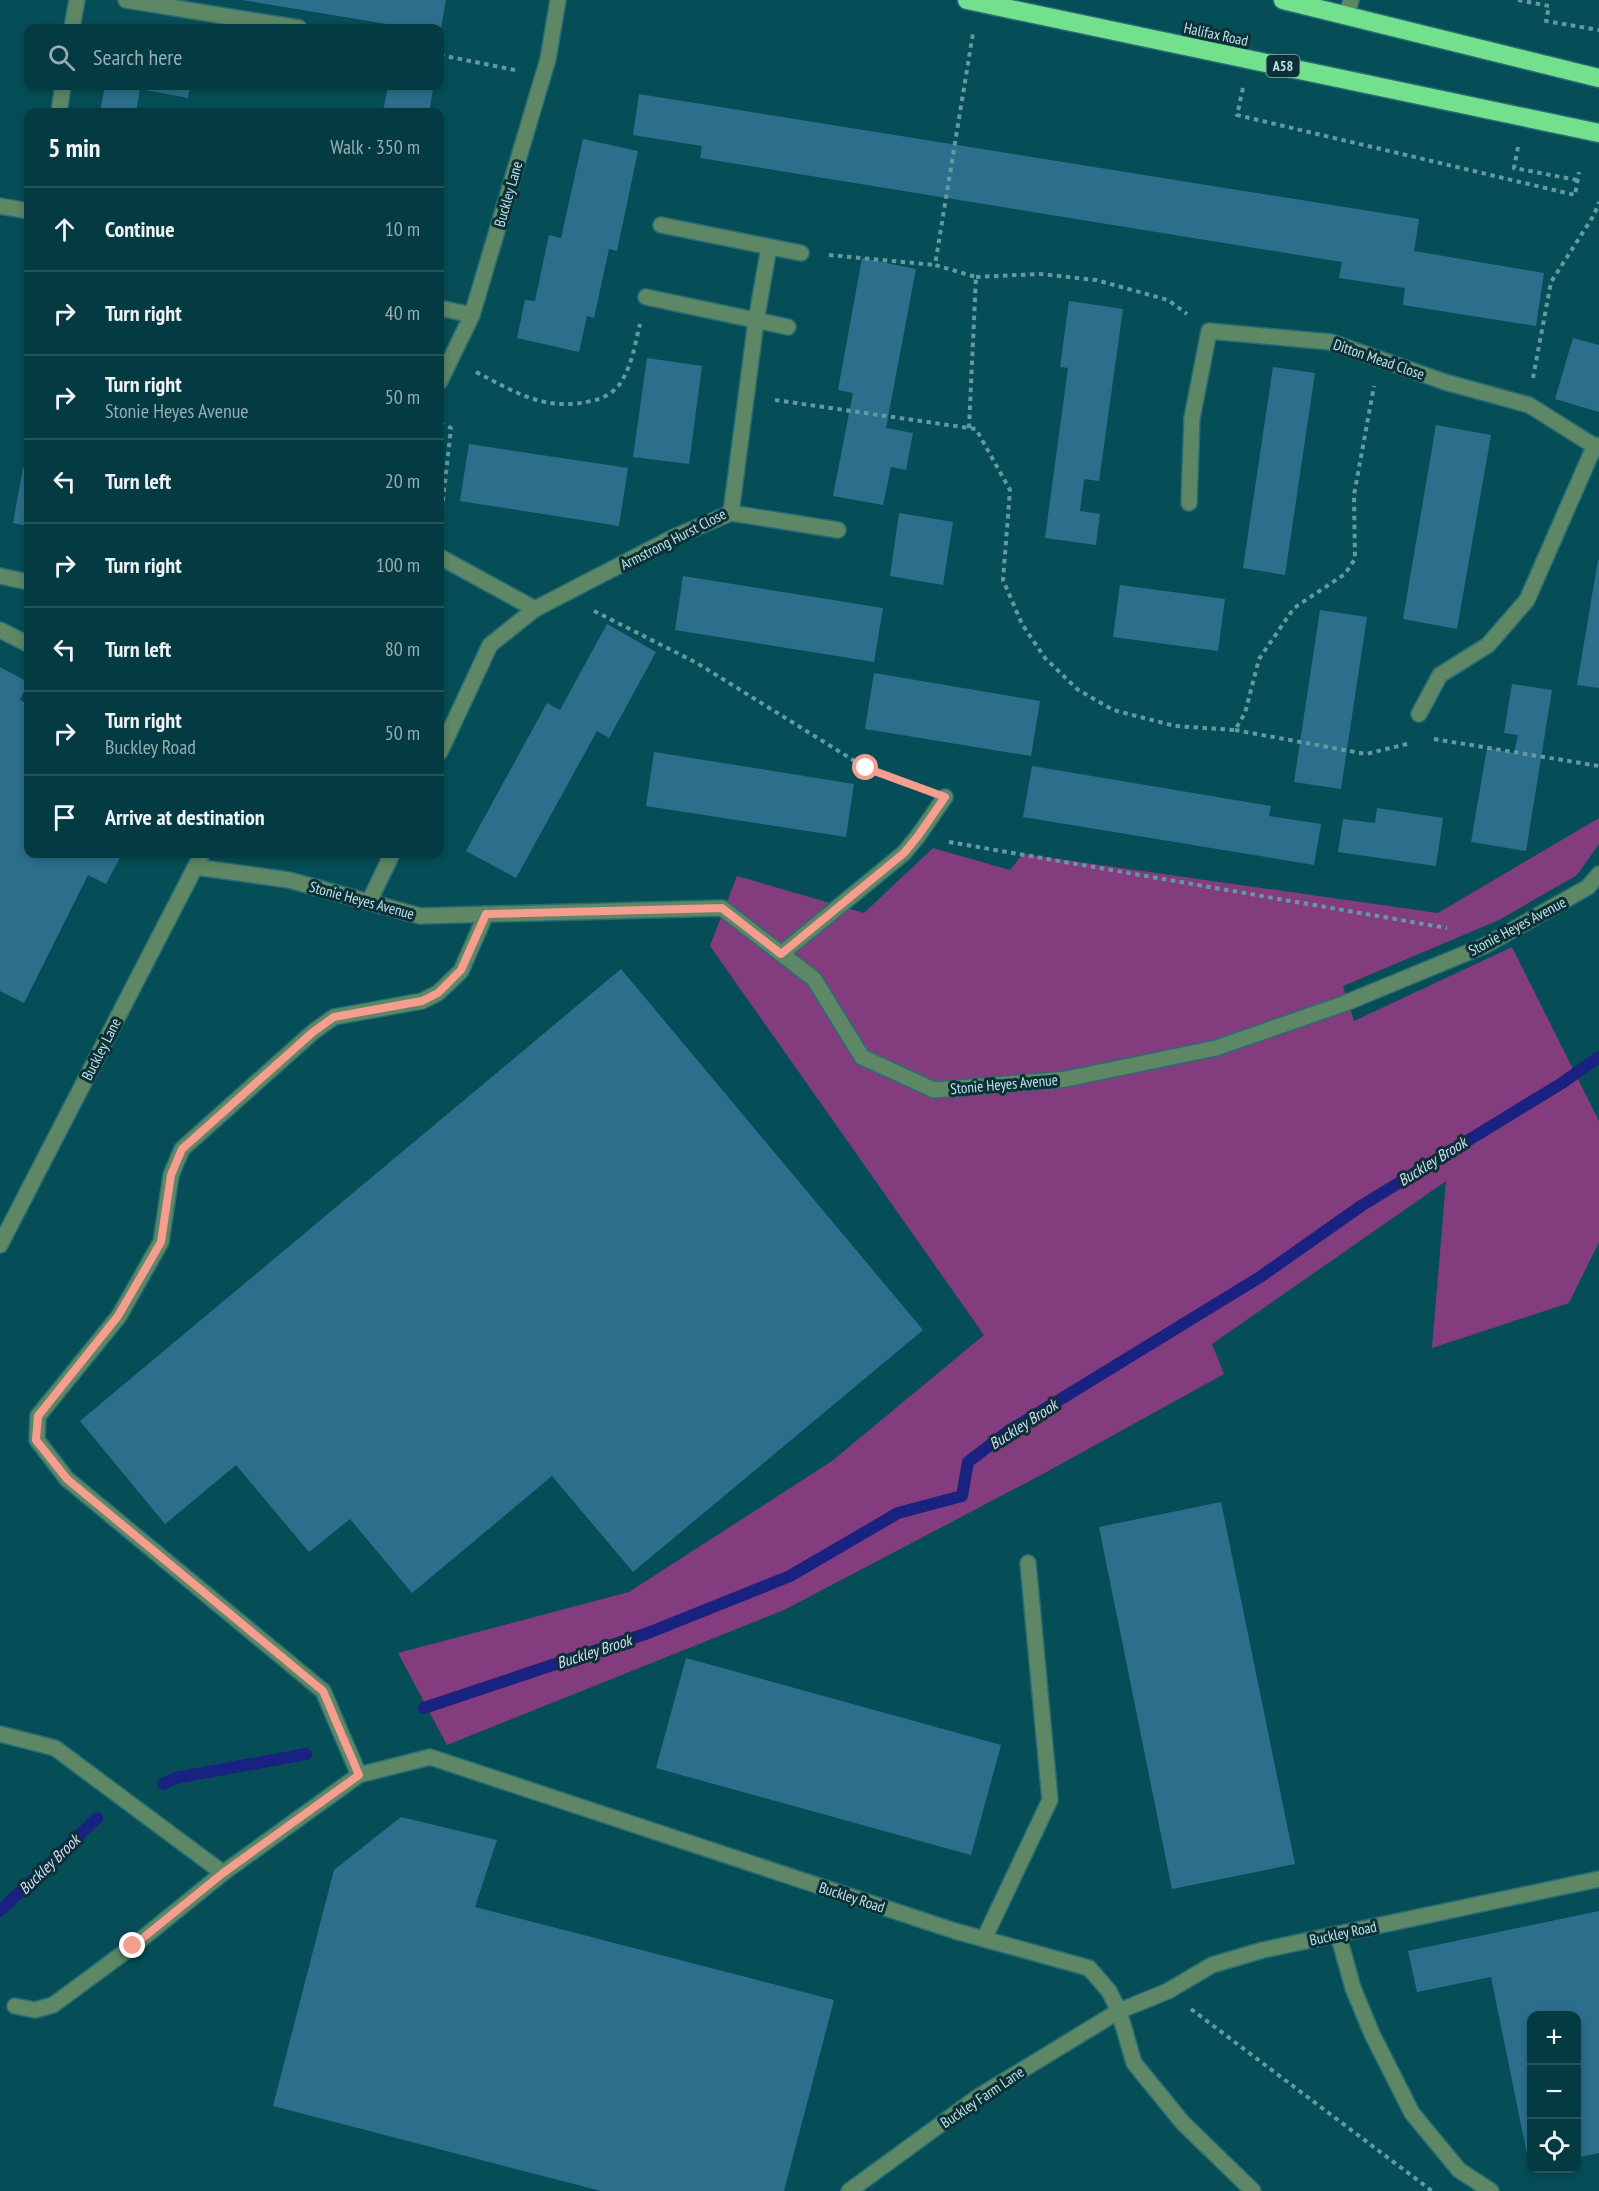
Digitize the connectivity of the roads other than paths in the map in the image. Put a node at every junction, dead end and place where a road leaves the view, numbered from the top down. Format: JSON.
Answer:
{"nodes":[{"id":1,"x":77,"y":0,"type":"edge"},
{"id":2,"x":126,"y":0,"type":"edge"},
{"id":3,"x":558,"y":0,"type":"edge"},
{"id":4,"x":1284,"y":0,"type":"edge"},
{"id":5,"x":973,"y":1,"type":"edge"},
{"id":6,"x":1349,"y":7,"type":"edge"},
{"id":7,"x":73,"y":24,"type":"edge"},
{"id":8,"x":274,"y":24,"type":"edge"},
{"id":9,"x":1599,"y":78,"type":"edge"},
{"id":10,"x":62,"y":90,"type":"edge"},
{"id":11,"x":60,"y":108,"type":"edge"},
{"id":12,"x":1599,"y":133,"type":"edge"},
{"id":13,"x":0,"y":206,"type":"edge"},
{"id":14,"x":24,"y":210,"type":"edge"},
{"id":15,"x":661,"y":225,"type":"dead end"},
{"id":16,"x":769,"y":247,"type":"junction"},
{"id":17,"x":801,"y":253,"type":"road end"},
{"id":18,"x":646,"y":297,"type":"road end"},
{"id":19,"x":444,"y":309,"type":"edge"},
{"id":20,"x":472,"y":315,"type":"junction"},
{"id":21,"x":756,"y":321,"type":"junction"},
{"id":22,"x":788,"y":327,"type":"dead end"},
{"id":23,"x":444,"y":373,"type":"edge"},
{"id":24,"x":1597,"y":447,"type":"edge"},
{"id":25,"x":1189,"y":503,"type":"dead end"},
{"id":26,"x":731,"y":513,"type":"junction"},
{"id":27,"x":838,"y":530,"type":"dead end"},
{"id":28,"x":444,"y":559,"type":"edge"},
{"id":29,"x":0,"y":576,"type":"edge"},
{"id":30,"x":24,"y":581,"type":"edge"},
{"id":31,"x":536,"y":609,"type":"junction"},
{"id":32,"x":0,"y":630,"type":"edge"},
{"id":33,"x":24,"y":642,"type":"edge"},
{"id":34,"x":1419,"y":714,"type":"road end"},
{"id":35,"x":444,"y":743,"type":"edge"},
{"id":36,"x":945,"y":797,"type":"road end"},
{"id":37,"x":390,"y":858,"type":"edge"},
{"id":38,"x":198,"y":860,"type":"edge"},
{"id":39,"x":1599,"y":873,"type":"edge"},
{"id":40,"x":369,"y":902,"type":"junction"},
{"id":41,"x":486,"y":914,"type":"junction"},
{"id":42,"x":781,"y":954,"type":"junction"},
{"id":43,"x":0,"y":1245,"type":"edge"},
{"id":44,"x":1029,"y":1563,"type":"dead end"},
{"id":45,"x":0,"y":1734,"type":"edge"},
{"id":46,"x":359,"y":1775,"type":"junction"},
{"id":47,"x":223,"y":1873,"type":"junction"},
{"id":48,"x":1599,"y":1879,"type":"edge"},
{"id":49,"x":1338,"y":1934,"type":"junction"},
{"id":50,"x":984,"y":1939,"type":"junction"},
{"id":51,"x":15,"y":2006,"type":"dead end"},
{"id":52,"x":1119,"y":2011,"type":"junction"},
{"id":53,"x":849,"y":2191,"type":"edge"},
{"id":54,"x":1253,"y":2191,"type":"edge"},
{"id":55,"x":1491,"y":2191,"type":"edge"}],
"edges":[{"from":1,"to":7,"type":"street"},
{"from":2,"to":8,"type":"street"},
{"from":3,"to":20,"type":"street","name":"Buckley Lane"},
{"from":4,"to":6,"type":"highway"},
{"from":5,"to":12,"type":"highway","name":"Halifax Road","number":"A58"},
{"from":6,"to":9,"type":"highway"},
{"from":10,"to":11,"type":"street"},
{"from":13,"to":14,"type":"street"},
{"from":15,"to":16,"type":"street"},
{"from":16,"to":17,"type":"street"},
{"from":16,"to":21,"type":"street","name":"Armstrong Hurst Close"},
{"from":18,"to":21,"type":"street"},
{"from":19,"to":20,"type":"street"},
{"from":20,"to":23,"type":"street","name":"Buckley Lane"},
{"from":21,"to":22,"type":"street"},
{"from":21,"to":26,"type":"street","name":"Armstrong Hurst Close"},
{"from":24,"to":25,"type":"street","name":"Ditton Mead Close"},
{"from":24,"to":34,"type":"street"},
{"from":26,"to":27,"type":"street"},
{"from":26,"to":31,"type":"street","name":"Armstrong Hurst Close"},
{"from":28,"to":31,"type":"street"},
{"from":29,"to":30,"type":"street"},
{"from":31,"to":35,"type":"street","name":"Armstrong Hurst Close"},
{"from":32,"to":33,"type":"street"},
{"from":36,"to":42,"type":"street"},
{"from":37,"to":40,"type":"street"},
{"from":38,"to":40,"type":"street","name":"Stonie Heyes Avenue"},
{"from":38,"to":43,"type":"street","name":"Buckley Lane"},
{"from":39,"to":42,"type":"street","name":"Stonie Heyes Avenue"},
{"from":40,"to":41,"type":"street","name":"Stonie Heyes Avenue"},
{"from":41,"to":42,"type":"street","name":"Stonie Heyes Avenue"},
{"from":41,"to":46,"type":"street"},
{"from":44,"to":50,"type":"street"},
{"from":45,"to":47,"type":"street"},
{"from":46,"to":47,"type":"street","name":"Buckley Road"},
{"from":46,"to":50,"type":"street","name":"Buckley Road"},
{"from":47,"to":51,"type":"street","name":"Buckley Road"},
{"from":48,"to":49,"type":"street","name":"Buckley Road"},
{"from":49,"to":52,"type":"street","name":"Buckley Road"},
{"from":49,"to":55,"type":"street"},
{"from":50,"to":52,"type":"street","name":"Buckley Road"},
{"from":52,"to":53,"type":"street","name":"Buckley Farm Lane"},
{"from":52,"to":54,"type":"street"}]}
